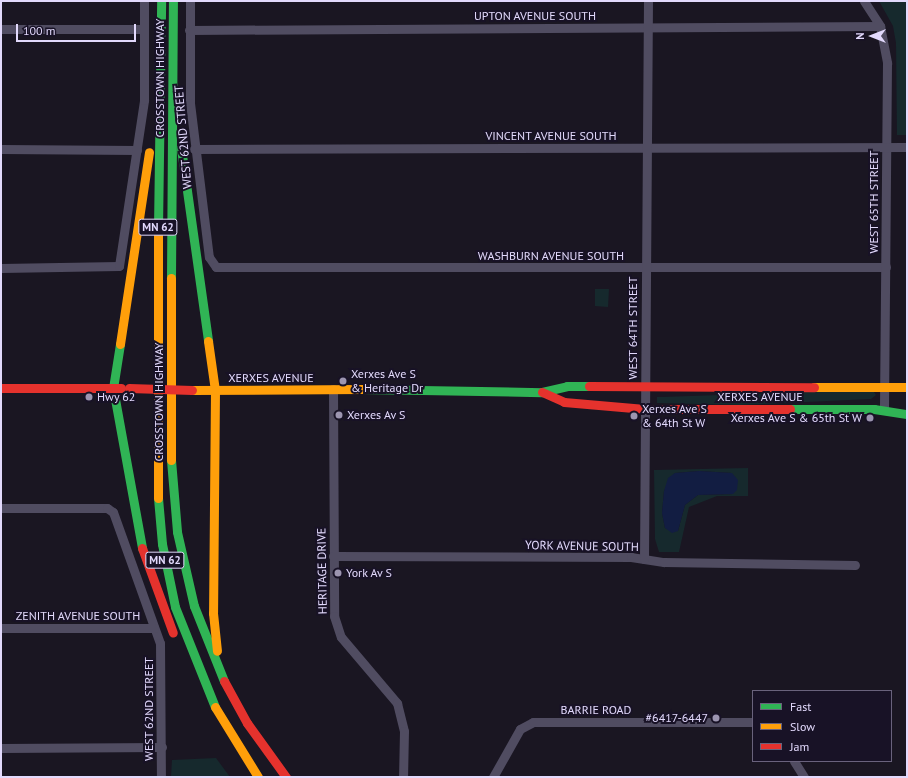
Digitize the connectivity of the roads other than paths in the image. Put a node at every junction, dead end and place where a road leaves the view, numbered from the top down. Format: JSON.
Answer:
{"nodes":[{"id":1,"x":144,"y":1,"type":"edge"},
{"id":2,"x":161,"y":1,"type":"edge"},
{"id":3,"x":173,"y":1,"type":"edge"},
{"id":4,"x":190,"y":1,"type":"edge"},
{"id":5,"x":648,"y":1,"type":"edge"},
{"id":6,"x":864,"y":1,"type":"edge"},
{"id":7,"x":880,"y":26,"type":"junction"},
{"id":8,"x":648,"y":27,"type":"junction"},
{"id":9,"x":1,"y":29,"type":"edge"},
{"id":10,"x":144,"y":29,"type":"junction"},
{"id":11,"x":189,"y":30,"type":"junction"},
{"id":12,"x":160,"y":62,"type":"junction"},
{"id":13,"x":173,"y":64,"type":"junction"},
{"id":14,"x":887,"y":147,"type":"junction"},
{"id":15,"x":907,"y":147,"type":"edge"},
{"id":16,"x":647,"y":148,"type":"junction"},
{"id":17,"x":1,"y":149,"type":"edge"},
{"id":18,"x":194,"y":149,"type":"junction"},
{"id":19,"x":137,"y":150,"type":"junction"},
{"id":20,"x":216,"y":267,"type":"joint"},
{"id":21,"x":646,"y":267,"type":"junction"},
{"id":22,"x":886,"y":267,"type":"junction"},
{"id":23,"x":1,"y":268,"type":"edge"},
{"id":24,"x":885,"y":386,"type":"junction"},
{"id":25,"x":645,"y":387,"type":"junction"},
{"id":26,"x":907,"y":387,"type":"edge"},
{"id":27,"x":1,"y":388,"type":"edge"},
{"id":28,"x":114,"y":388,"type":"junction"},
{"id":29,"x":333,"y":389,"type":"junction"},
{"id":30,"x":215,"y":390,"type":"junction"},
{"id":31,"x":542,"y":392,"type":"junction"},
{"id":32,"x":645,"y":409,"type":"junction"},
{"id":33,"x":884,"y":410,"type":"junction"},
{"id":34,"x":907,"y":414,"type":"edge"},
{"id":35,"x":1,"y":508,"type":"edge"},
{"id":36,"x":333,"y":556,"type":"junction"},
{"id":37,"x":644,"y":559,"type":"junction"},
{"id":38,"x":856,"y":565,"type":"dead end"},
{"id":39,"x":1,"y":628,"type":"edge"},
{"id":40,"x":154,"y":628,"type":"junction"},
{"id":41,"x":177,"y":643,"type":"dead end"},
{"id":42,"x":186,"y":662,"type":"dead end"},
{"id":43,"x":218,"y":669,"type":"junction"},
{"id":44,"x":220,"y":718,"type":"junction"},
{"id":45,"x":752,"y":722,"type":"edge"},
{"id":46,"x":162,"y":747,"type":"junction"},
{"id":47,"x":1,"y":748,"type":"edge"},
{"id":48,"x":795,"y":762,"type":"edge"},
{"id":49,"x":161,"y":777,"type":"edge"},
{"id":50,"x":258,"y":777,"type":"edge"},
{"id":51,"x":286,"y":777,"type":"edge"},
{"id":52,"x":403,"y":777,"type":"edge"},
{"id":53,"x":493,"y":777,"type":"edge"},
{"id":54,"x":804,"y":777,"type":"edge"}],
"edges":[{"from":1,"to":10,"type":"street"},
{"from":2,"to":12,"type":"main road","name":"CROSSTOWN HIGHWAY","number":"MN 62"},
{"from":3,"to":13,"type":"main road","name":"CROSSTOWN HIGHWAY","number":"MN 62"},
{"from":4,"to":11,"type":"street","name":"WEST 62ND STREET"},
{"from":5,"to":8,"type":"street","name":"WEST 64TH STREET"},
{"from":6,"to":7,"type":"street","name":"WEST 65TH STREET"},
{"from":7,"to":8,"type":"street","name":"UPTON AVENUE SOUTH"},
{"from":7,"to":14,"type":"street","name":"WEST 65TH STREET"},
{"from":8,"to":11,"type":"street","name":"UPTON AVENUE SOUTH"},
{"from":8,"to":16,"type":"street","name":"WEST 64TH STREET"},
{"from":9,"to":10,"type":"street"},
{"from":10,"to":19,"type":"street"},
{"from":11,"to":18,"type":"street","name":"WEST 62ND STREET"},
{"from":12,"to":28,"type":"main road"},
{"from":12,"to":44,"type":"main road","name":"CROSSTOWN HIGHWAY","number":"MN 62"},
{"from":13,"to":30,"type":"main road"},
{"from":13,"to":43,"type":"main road","name":"CROSSTOWN HIGHWAY","number":"MN 62"},
{"from":14,"to":15,"type":"street","name":"VINCENT AVENUE SOUTH"},
{"from":14,"to":16,"type":"street","name":"VINCENT AVENUE SOUTH"},
{"from":14,"to":22,"type":"street","name":"WEST 65TH STREET"},
{"from":16,"to":18,"type":"street","name":"VINCENT AVENUE SOUTH"},
{"from":16,"to":21,"type":"street","name":"WEST 64TH STREET"},
{"from":17,"to":19,"type":"street"},
{"from":18,"to":20,"type":"street","name":"WEST 62ND STREET"},
{"from":19,"to":23,"type":"street"},
{"from":20,"to":21,"type":"street","name":"WASHBURN AVENUE SOUTH"},
{"from":21,"to":22,"type":"street","name":"WASHBURN AVENUE SOUTH"},
{"from":21,"to":25,"type":"street","name":"WEST 64TH STREET"},
{"from":22,"to":24,"type":"street","name":"WEST 65TH STREET"},
{"from":24,"to":25,"type":"main road","name":"XERXES AVENUE"},
{"from":24,"to":26,"type":"main road"},
{"from":24,"to":33,"type":"street","name":"WEST 65TH STREET"},
{"from":25,"to":31,"type":"main road","name":"XERXES AVENUE"},
{"from":25,"to":32,"type":"street","name":"WEST 64TH STREET"},
{"from":27,"to":28,"type":"main road","name":"XERXES AVENUE"},
{"from":28,"to":30,"type":"main road","name":"XERXES AVENUE","bridge":true},
{"from":28,"to":41,"type":"main road"},
{"from":29,"to":30,"type":"main road","name":"XERXES AVENUE"},
{"from":29,"to":31,"type":"main road","name":"XERXES AVENUE"},
{"from":29,"to":36,"type":"street","name":"HERITAGE DRIVE"},
{"from":30,"to":43,"type":"main road"},
{"from":31,"to":32,"type":"main road","name":"XERXES AVENUE"},
{"from":32,"to":33,"type":"main road","name":"XERXES AVENUE"},
{"from":32,"to":37,"type":"street","name":"WEST 64TH STREET"},
{"from":33,"to":34,"type":"main road"},
{"from":35,"to":40,"type":"street","name":"WEST 62ND STREET"},
{"from":36,"to":37,"type":"street","name":"YORK AVENUE SOUTH"},
{"from":36,"to":52,"type":"street","name":"HERITAGE DRIVE"},
{"from":37,"to":38,"type":"street","name":"YORK AVENUE SOUTH"},
{"from":39,"to":40,"type":"street","name":"ZENITH AVENUE SOUTH"},
{"from":40,"to":46,"type":"street","name":"WEST 62ND STREET"},
{"from":42,"to":44,"type":"main road"},
{"from":43,"to":51,"type":"main road","name":"CROSSTOWN HIGHWAY","number":"MN 62"},
{"from":44,"to":50,"type":"main road","name":"CROSSTOWN HIGHWAY","number":"MN 62"},
{"from":45,"to":53,"type":"street","name":"BARRIE ROAD"},
{"from":46,"to":47,"type":"street"},
{"from":46,"to":49,"type":"street","name":"WEST 62ND STREET"},
{"from":48,"to":54,"type":"street"}]}
